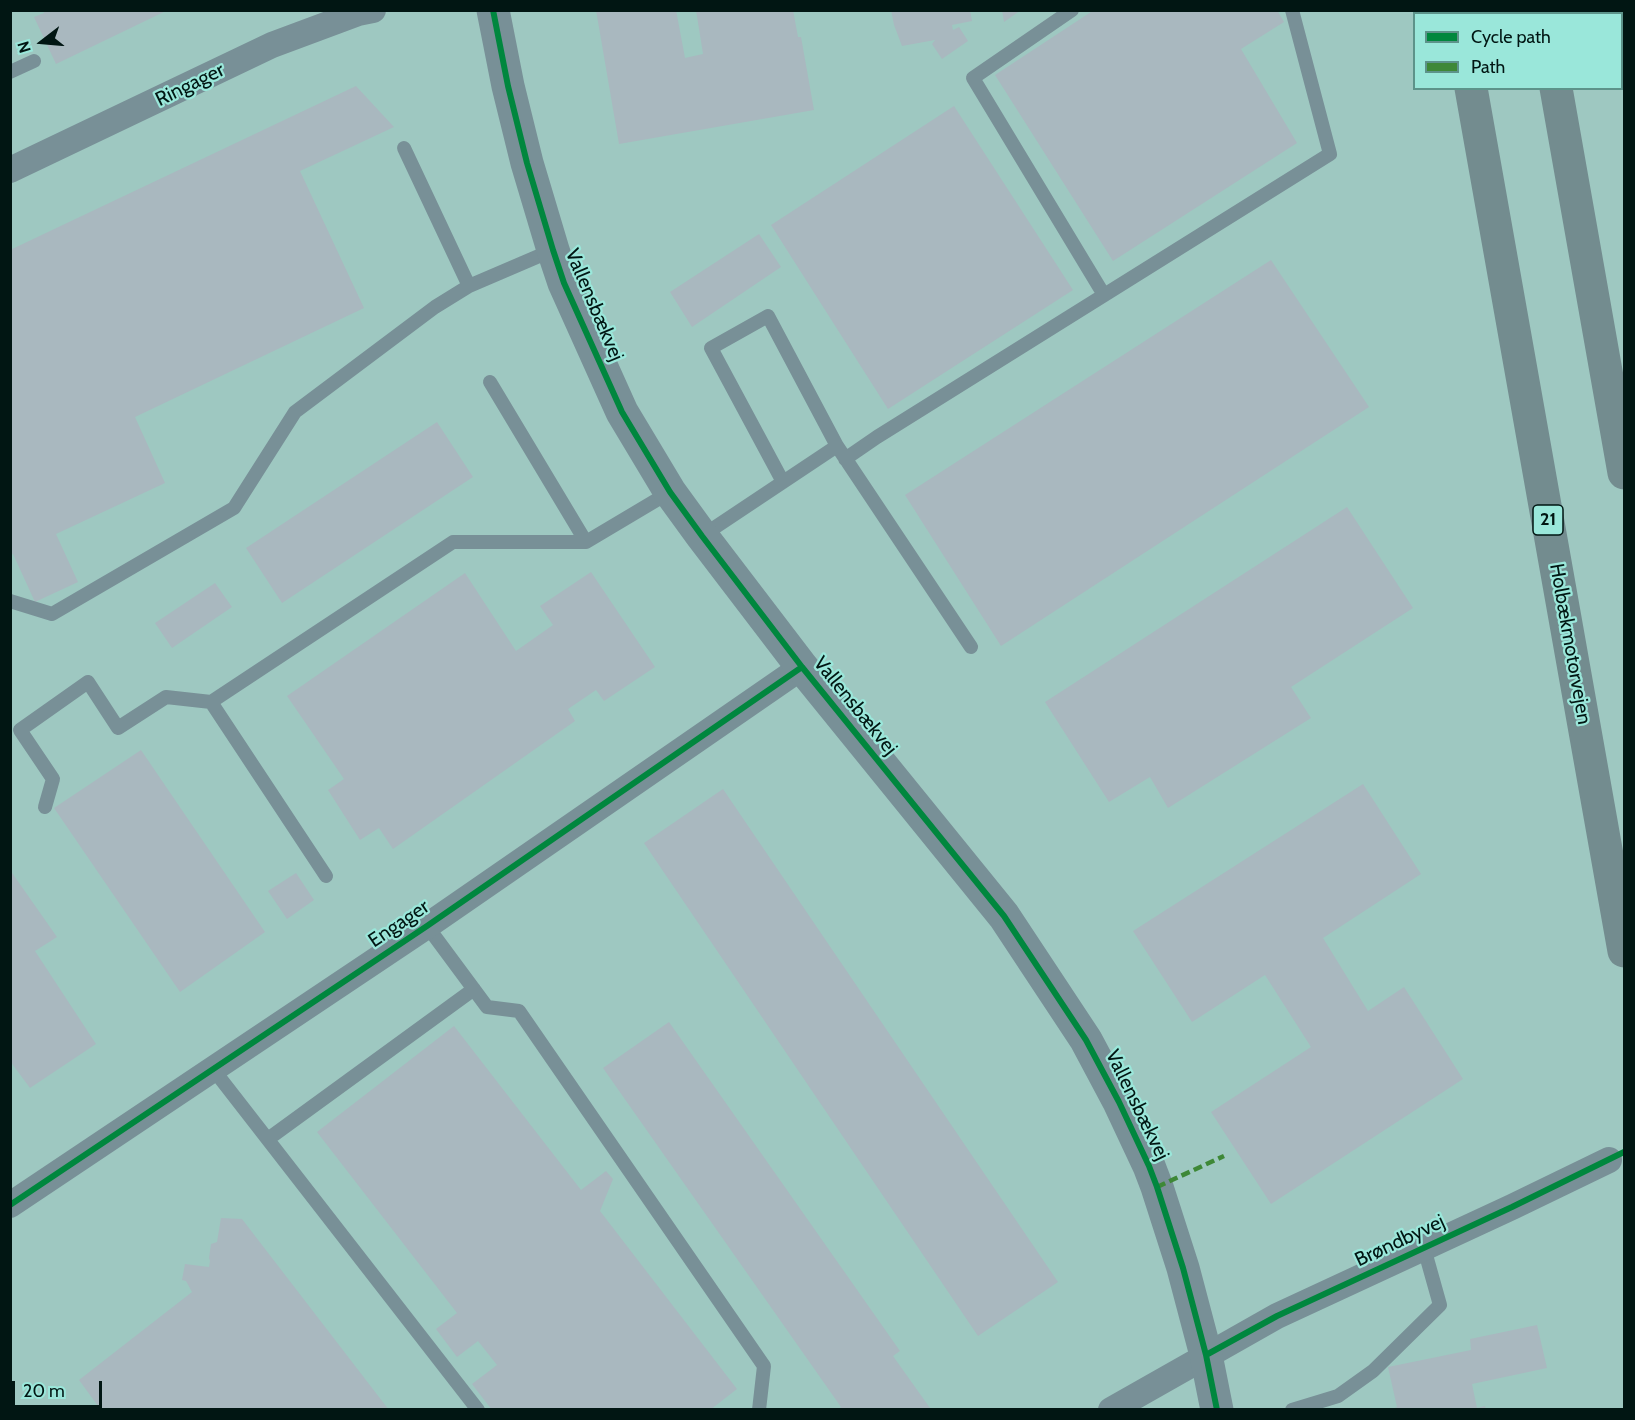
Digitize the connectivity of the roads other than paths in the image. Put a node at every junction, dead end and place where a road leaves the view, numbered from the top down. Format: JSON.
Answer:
{"nodes":[{"id":1,"x":373,"y":10,"type":"edge"},
{"id":2,"x":493,"y":10,"type":"edge"},
{"id":3,"x":1071,"y":10,"type":"edge"},
{"id":4,"x":1292,"y":10,"type":"edge"},
{"id":5,"x":34,"y":61,"type":"dead end"},
{"id":6,"x":10,"y":72,"type":"edge"},
{"id":7,"x":1471,"y":90,"type":"edge"},
{"id":8,"x":1556,"y":90,"type":"edge"},
{"id":9,"x":404,"y":148,"type":"dead end"},
{"id":10,"x":10,"y":170,"type":"edge"},
{"id":11,"x":553,"y":250,"type":"junction"},
{"id":12,"x":469,"y":286,"type":"junction"},
{"id":13,"x":1104,"y":296,"type":"junction"},
{"id":14,"x":489,"y":381,"type":"dead end"},
{"id":15,"x":837,"y":446,"type":"junction"},
{"id":16,"x":845,"y":459,"type":"junction"},
{"id":17,"x":1624,"y":473,"type":"edge"},
{"id":18,"x":783,"y":482,"type":"junction"},
{"id":19,"x":670,"y":492,"type":"junction"},
{"id":20,"x":702,"y":536,"type":"junction"},
{"id":21,"x":586,"y":542,"type":"junction"},
{"id":22,"x":10,"y":600,"type":"edge"},
{"id":23,"x":971,"y":648,"type":"dead end"},
{"id":24,"x":802,"y":667,"type":"junction"},
{"id":25,"x":211,"y":702,"type":"junction"},
{"id":26,"x":45,"y":807,"type":"dead end"},
{"id":27,"x":326,"y":876,"type":"dead end"},
{"id":28,"x":427,"y":926,"type":"junction"},
{"id":29,"x":1624,"y":951,"type":"edge"},
{"id":30,"x":474,"y":989,"type":"junction"},
{"id":31,"x":213,"y":1069,"type":"junction"},
{"id":32,"x":268,"y":1139,"type":"junction"},
{"id":33,"x":1609,"y":1160,"type":"dead end"},
{"id":34,"x":10,"y":1205,"type":"edge"},
{"id":35,"x":1424,"y":1248,"type":"junction"},
{"id":36,"x":1206,"y":1355,"type":"junction"},
{"id":37,"x":478,"y":1410,"type":"edge"},
{"id":38,"x":759,"y":1410,"type":"edge"},
{"id":39,"x":1111,"y":1410,"type":"edge"},
{"id":40,"x":1217,"y":1410,"type":"edge"},
{"id":41,"x":1292,"y":1410,"type":"edge"}],
"edges":[{"from":1,"to":10,"type":"street","name":"Ringager"},
{"from":2,"to":11,"type":"street","name":"Vallensbækvej"},
{"from":3,"to":13,"type":"lane"},
{"from":4,"to":13,"type":"lane"},
{"from":5,"to":6,"type":"lane"},
{"from":7,"to":29,"type":"highway","name":"Holbækmotorvejen","number":"21"},
{"from":8,"to":17,"type":"highway"},
{"from":9,"to":12,"type":"lane"},
{"from":11,"to":12,"type":"lane"},
{"from":11,"to":19,"type":"street","name":"Vallensbækvej"},
{"from":12,"to":22,"type":"lane"},
{"from":13,"to":16,"type":"lane"},
{"from":14,"to":21,"type":"lane"},
{"from":15,"to":16,"type":"lane"},
{"from":15,"to":18,"type":"lane"},
{"from":15,"to":18,"type":"lane"},
{"from":16,"to":23,"type":"lane"},
{"from":18,"to":20,"type":"lane"},
{"from":19,"to":20,"type":"street","name":"Vallensbækvej"},
{"from":19,"to":21,"type":"lane"},
{"from":20,"to":24,"type":"street","name":"Vallensbækvej"},
{"from":21,"to":25,"type":"lane"},
{"from":24,"to":28,"type":"street","name":"Engager"},
{"from":24,"to":36,"type":"street","name":"Vallensbækvej"},
{"from":25,"to":26,"type":"lane"},
{"from":25,"to":27,"type":"lane"},
{"from":28,"to":30,"type":"lane"},
{"from":28,"to":31,"type":"street","name":"Engager"},
{"from":30,"to":32,"type":"lane"},
{"from":30,"to":38,"type":"lane"},
{"from":31,"to":32,"type":"lane"},
{"from":31,"to":34,"type":"street","name":"Engager"},
{"from":32,"to":37,"type":"lane"},
{"from":33,"to":35,"type":"street","name":"Brøndbyvej"},
{"from":35,"to":36,"type":"street","name":"Brøndbyvej"},
{"from":35,"to":41,"type":"lane"},
{"from":36,"to":39,"type":"street","name":"Brøndbyvej"},
{"from":36,"to":40,"type":"street","name":"Vallensbækvej"}]}
